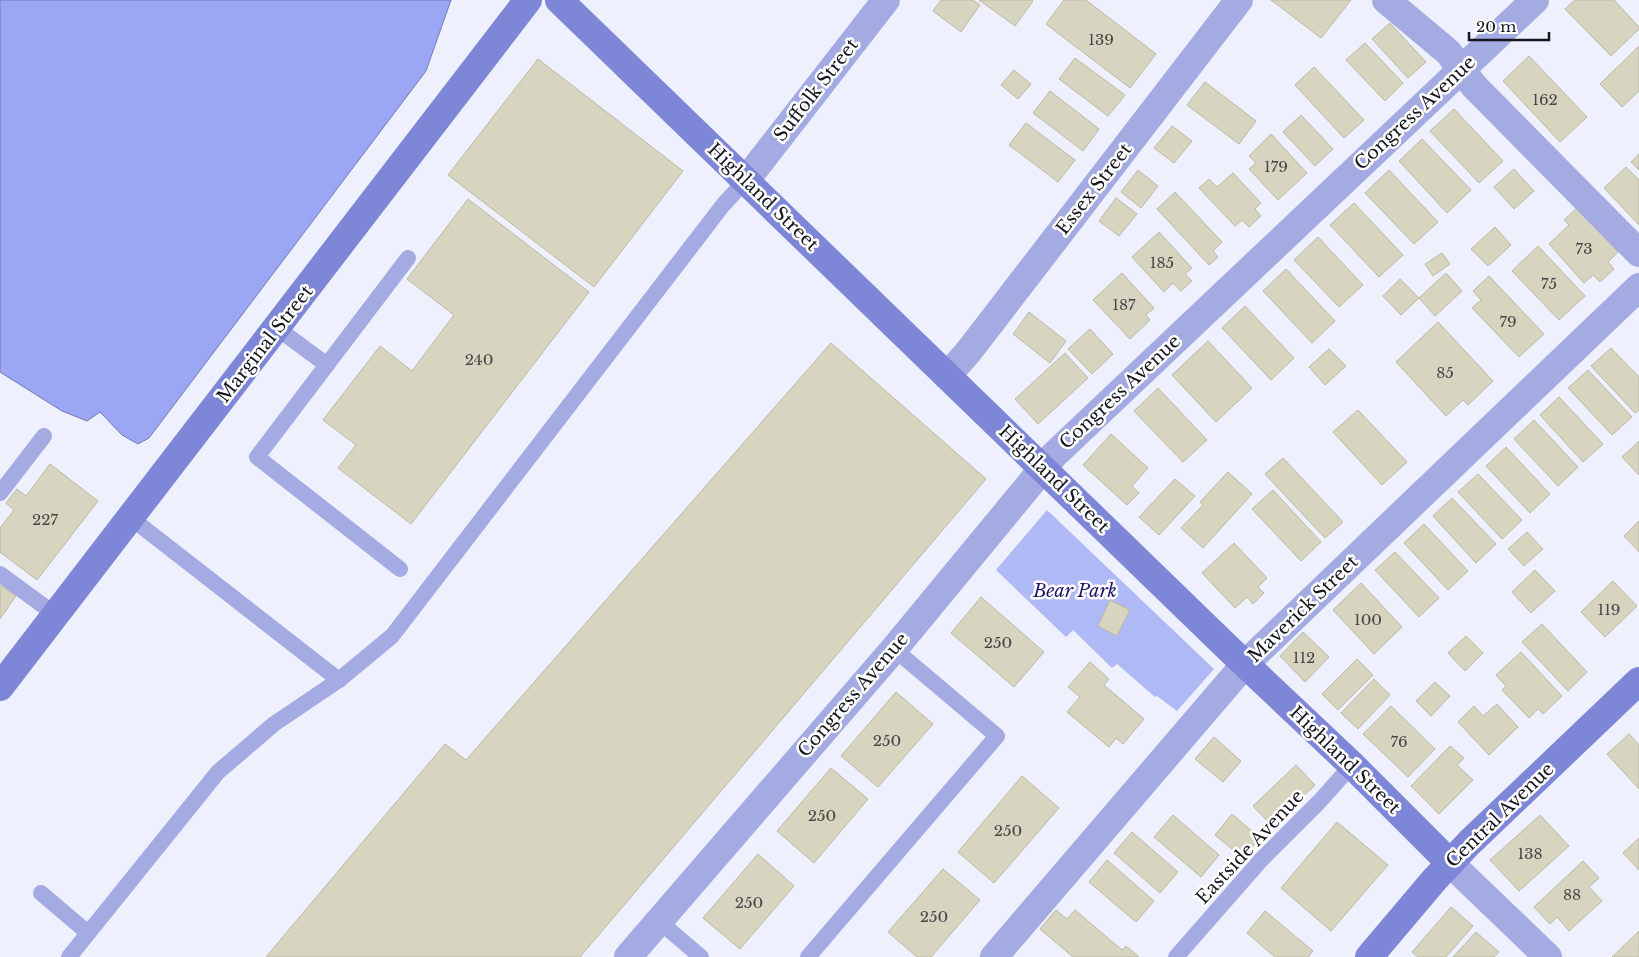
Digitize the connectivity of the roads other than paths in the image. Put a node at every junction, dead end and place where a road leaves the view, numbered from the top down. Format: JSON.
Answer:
{"nodes":[{"id":1,"x":528,"y":0,"type":"edge"},
{"id":2,"x":560,"y":0,"type":"edge"},
{"id":3,"x":886,"y":0,"type":"edge"},
{"id":4,"x":1239,"y":0,"type":"edge"},
{"id":5,"x":1386,"y":0,"type":"edge"},
{"id":6,"x":1535,"y":0,"type":"edge"},
{"id":7,"x":1461,"y":69,"type":"junction"},
{"id":8,"x":746,"y":180,"type":"junction"},
{"id":9,"x":1639,"y":253,"type":"edge"},
{"id":10,"x":408,"y":258,"type":"dead end"},
{"id":11,"x":1639,"y":287,"type":"edge"},
{"id":12,"x":278,"y":328,"type":"junction"},
{"id":13,"x":327,"y":365,"type":"junction"},
{"id":14,"x":947,"y":376,"type":"junction"},
{"id":15,"x":44,"y":436,"type":"dead end"},
{"id":16,"x":1042,"y":468,"type":"junction"},
{"id":17,"x":0,"y":493,"type":"edge"},
{"id":18,"x":131,"y":518,"type":"junction"},
{"id":19,"x":400,"y":569,"type":"dead end"},
{"id":20,"x":0,"y":574,"type":"edge"},
{"id":21,"x":56,"y":615,"type":"junction"},
{"id":22,"x":894,"y":649,"type":"junction"},
{"id":23,"x":1245,"y":664,"type":"junction"},
{"id":24,"x":339,"y":680,"type":"junction"},
{"id":25,"x":1639,"y":680,"type":"edge"},
{"id":26,"x":0,"y":687,"type":"edge"},
{"id":27,"x":1352,"y":765,"type":"junction"},
{"id":28,"x":1450,"y":863,"type":"junction"},
{"id":29,"x":41,"y":893,"type":"dead end"},
{"id":30,"x":659,"y":921,"type":"junction"},
{"id":31,"x":88,"y":933,"type":"junction"},
{"id":32,"x":69,"y":957,"type":"edge"},
{"id":33,"x":628,"y":957,"type":"edge"},
{"id":34,"x":702,"y":957,"type":"edge"},
{"id":35,"x":808,"y":957,"type":"edge"},
{"id":36,"x":994,"y":957,"type":"edge"},
{"id":37,"x":1176,"y":957,"type":"edge"},
{"id":38,"x":1369,"y":957,"type":"edge"},
{"id":39,"x":1548,"y":957,"type":"edge"}],
"edges":[{"from":1,"to":12,"type":"street","name":"Marginal Street"},
{"from":2,"to":8,"type":"street","name":"Highland Street"},
{"from":3,"to":8,"type":"street","name":"Suffolk Street"},
{"from":4,"to":14,"type":"street","name":"Essex Street"},
{"from":5,"to":7,"type":"street"},
{"from":6,"to":7,"type":"street","name":"Congress Avenue"},
{"from":7,"to":9,"type":"street"},
{"from":7,"to":16,"type":"street","name":"Congress Avenue"},
{"from":8,"to":14,"type":"street","name":"Highland Street"},
{"from":8,"to":24,"type":"lane"},
{"from":10,"to":13,"type":"lane"},
{"from":11,"to":23,"type":"street","name":"Maverick Street"},
{"from":12,"to":13,"type":"lane"},
{"from":12,"to":18,"type":"street","name":"Marginal Street"},
{"from":13,"to":19,"type":"lane"},
{"from":14,"to":16,"type":"street","name":"Highland Street"},
{"from":15,"to":17,"type":"lane"},
{"from":16,"to":22,"type":"street","name":"Congress Avenue"},
{"from":16,"to":23,"type":"street","name":"Highland Street"},
{"from":18,"to":21,"type":"street","name":"Marginal Street"},
{"from":18,"to":24,"type":"lane"},
{"from":20,"to":21,"type":"lane"},
{"from":21,"to":26,"type":"street","name":"Marginal Street"},
{"from":22,"to":30,"type":"street","name":"Congress Avenue"},
{"from":22,"to":35,"type":"lane"},
{"from":23,"to":27,"type":"street","name":"Highland Street"},
{"from":23,"to":36,"type":"street","name":"Maverick Street"},
{"from":24,"to":31,"type":"lane"},
{"from":25,"to":28,"type":"street","name":"Central Avenue"},
{"from":27,"to":28,"type":"street","name":"Highland Street"},
{"from":27,"to":37,"type":"lane","name":"Eastside Avenue"},
{"from":28,"to":38,"type":"street","name":"Central Avenue"},
{"from":28,"to":39,"type":"street","name":"Highland Street"},
{"from":29,"to":31,"type":"lane"},
{"from":30,"to":33,"type":"street","name":"Congress Avenue"},
{"from":30,"to":34,"type":"lane"},
{"from":31,"to":32,"type":"lane"}]}
